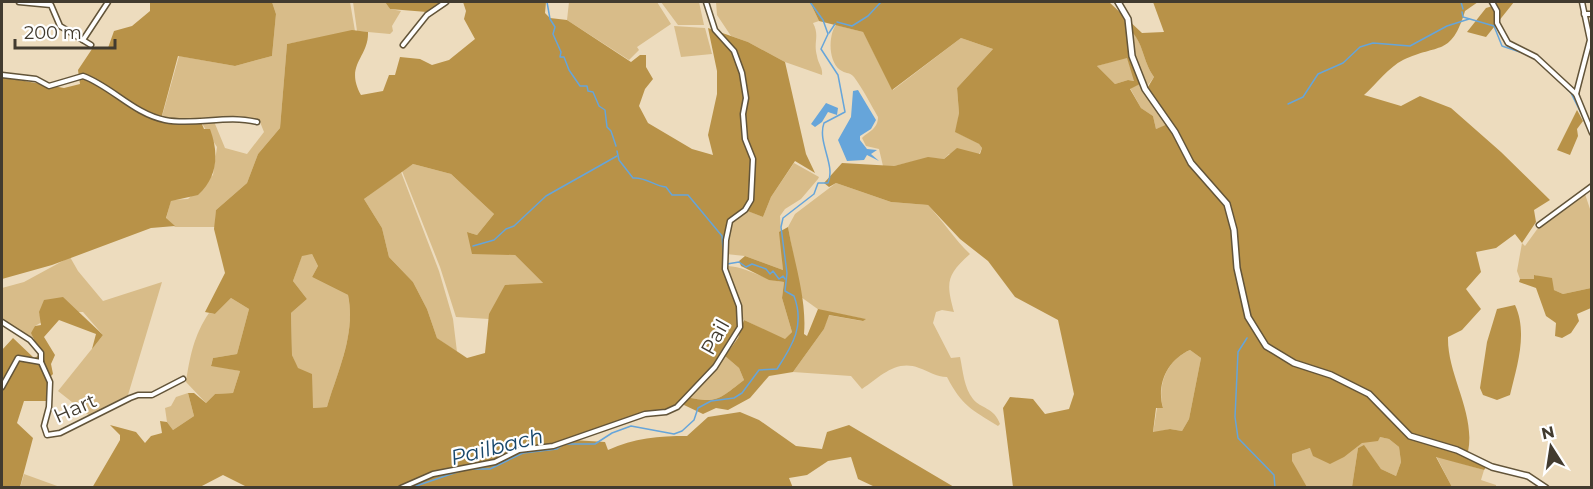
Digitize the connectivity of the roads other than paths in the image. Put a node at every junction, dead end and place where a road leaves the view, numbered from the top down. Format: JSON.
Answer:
{"nodes":[{"id":1,"x":19,"y":2,"type":"edge"},
{"id":2,"x":108,"y":2,"type":"edge"},
{"id":3,"x":446,"y":2,"type":"edge"},
{"id":4,"x":706,"y":2,"type":"edge"},
{"id":5,"x":1118,"y":2,"type":"edge"},
{"id":6,"x":1492,"y":2,"type":"edge"},
{"id":7,"x":1582,"y":2,"type":"edge"},
{"id":8,"x":1584,"y":14,"type":"junction"},
{"id":9,"x":1592,"y":14,"type":"edge"},
{"id":10,"x":83,"y":40,"type":"junction"},
{"id":11,"x":91,"y":45,"type":"dead end"},
{"id":12,"x":403,"y":45,"type":"dead end"},
{"id":13,"x":2,"y":75,"type":"edge"},
{"id":14,"x":1576,"y":94,"type":"junction"},
{"id":15,"x":257,"y":122,"type":"dead end"},
{"id":16,"x":1591,"y":130,"type":"edge"},
{"id":17,"x":1592,"y":186,"type":"edge"},
{"id":18,"x":1539,"y":225,"type":"dead end"},
{"id":19,"x":2,"y":322,"type":"edge"},
{"id":20,"x":41,"y":362,"type":"junction"},
{"id":21,"x":183,"y":379,"type":"dead end"},
{"id":22,"x":2,"y":387,"type":"edge"},
{"id":23,"x":401,"y":488,"type":"edge"},
{"id":24,"x":1546,"y":488,"type":"edge"}],
"edges":[{"from":1,"to":10,"type":"street"},
{"from":2,"to":10,"type":"street"},
{"from":3,"to":12,"type":"street"},
{"from":4,"to":23,"type":"street","name":"Pail"},
{"from":5,"to":24,"type":"street"},
{"from":6,"to":14,"type":"street"},
{"from":7,"to":8,"type":"street"},
{"from":8,"to":9,"type":"street"},
{"from":8,"to":14,"type":"street"},
{"from":10,"to":11,"type":"street"},
{"from":13,"to":15,"type":"street"},
{"from":14,"to":16,"type":"street"},
{"from":17,"to":18,"type":"street"},
{"from":19,"to":20,"type":"street","name":"Hart"},
{"from":20,"to":21,"type":"street","name":"Hart"},
{"from":20,"to":22,"type":"street"}]}
